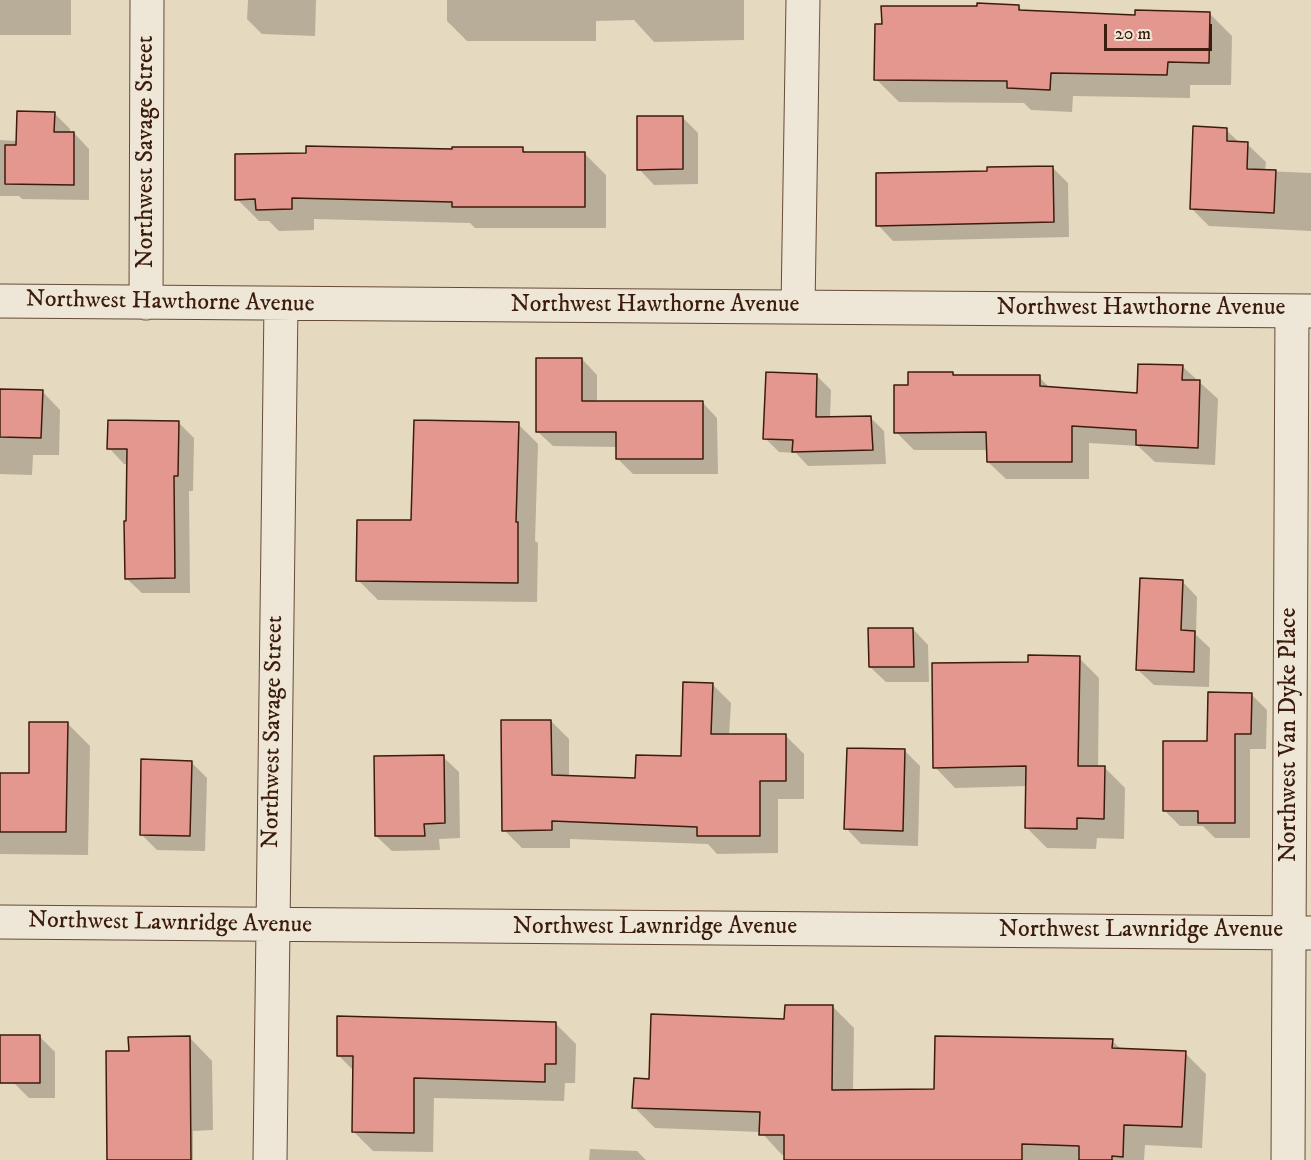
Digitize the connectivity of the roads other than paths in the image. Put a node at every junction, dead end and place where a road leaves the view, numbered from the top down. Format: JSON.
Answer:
{"nodes":[{"id":1,"x":147,"y":0,"type":"edge"},
{"id":2,"x":803,"y":0,"type":"edge"},
{"id":3,"x":0,"y":301,"type":"edge"},
{"id":4,"x":146,"y":303,"type":"junction"},
{"id":5,"x":281,"y":304,"type":"junction"},
{"id":6,"x":798,"y":307,"type":"junction"},
{"id":7,"x":1301,"y":311,"type":"edge"},
{"id":8,"x":0,"y":922,"type":"edge"},
{"id":9,"x":272,"y":924,"type":"junction"},
{"id":10,"x":1300,"y":933,"type":"edge"},
{"id":11,"x":270,"y":1160,"type":"edge"},
{"id":12,"x":1288,"y":1160,"type":"edge"}],
"edges":[{"from":1,"to":4,"type":"street","name":"Northwest Savage Street"},
{"from":2,"to":6,"type":"street"},
{"from":3,"to":4,"type":"street","name":"Northwest Hawthorne Avenue"},
{"from":4,"to":5,"type":"street","name":"Northwest Hawthorne Avenue"},
{"from":5,"to":6,"type":"street","name":"Northwest Hawthorne Avenue"},
{"from":5,"to":9,"type":"street","name":"Northwest Savage Street"},
{"from":6,"to":7,"type":"street","name":"Northwest Hawthorne Avenue"},
{"from":7,"to":10,"type":"street","name":"Northwest Van Dyke Place"},
{"from":8,"to":9,"type":"street","name":"Northwest Lawnridge Avenue"},
{"from":9,"to":10,"type":"street","name":"Northwest Lawnridge Avenue"},
{"from":9,"to":11,"type":"street","name":"Northwest Savage Street"},
{"from":10,"to":12,"type":"street","name":"Northwest Van Dyke Place"}]}
